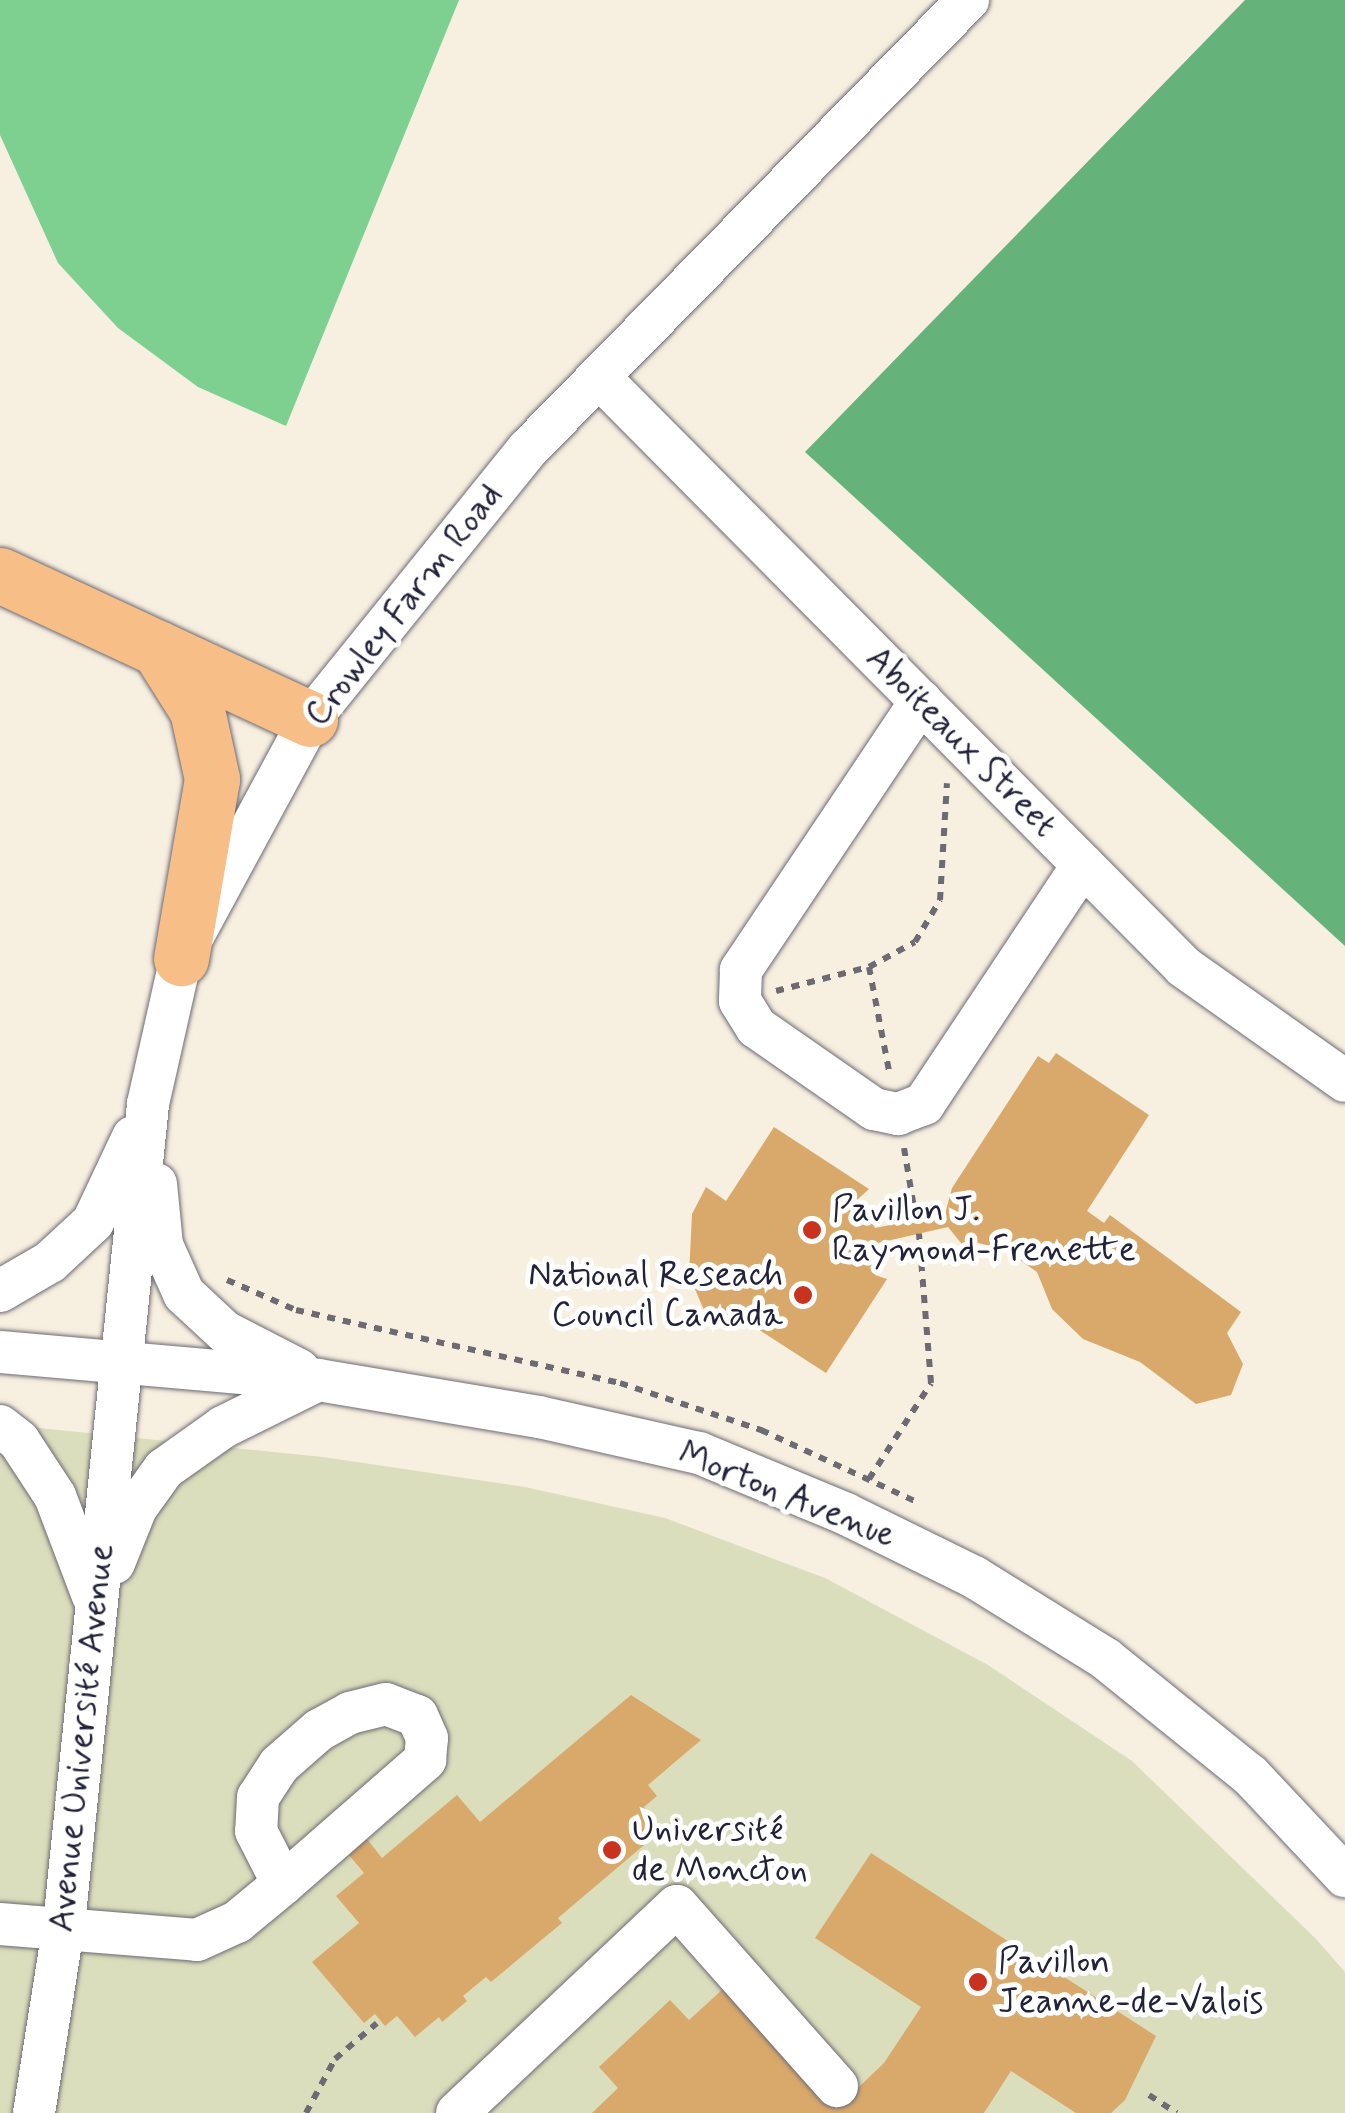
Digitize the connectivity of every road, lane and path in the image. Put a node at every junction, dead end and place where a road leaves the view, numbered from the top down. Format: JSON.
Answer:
{"nodes":[{"id":1,"x":968,"y":0,"type":"edge"},
{"id":2,"x":599,"y":376,"type":"junction"},
{"id":3,"x":0,"y":574,"type":"edge"},
{"id":4,"x":158,"y":648,"type":"junction"},
{"id":5,"x":935,"y":716,"type":"junction"},
{"id":6,"x":310,"y":719,"type":"junction"},
{"id":7,"x":1083,"y":865,"type":"junction"},
{"id":8,"x":181,"y":958,"type":"junction"},
{"id":9,"x":868,"y":966,"type":"dead end"},
{"id":10,"x":1345,"y":1080,"type":"edge"},
{"id":11,"x":148,"y":1104,"type":"junction"},
{"id":12,"x":919,"y":1233,"type":"dead end"},
{"id":13,"x":0,"y":1291,"type":"edge"},
{"id":14,"x":0,"y":1352,"type":"edge"},
{"id":15,"x":117,"y":1362,"type":"junction"},
{"id":16,"x":318,"y":1380,"type":"junction"},
{"id":17,"x":0,"y":1426,"type":"edge"},
{"id":18,"x":846,"y":1514,"type":"junction"},
{"id":19,"x":97,"y":1606,"type":"junction"},
{"id":20,"x":1345,"y":1876,"type":"edge"},
{"id":21,"x":283,"y":1884,"type":"dead end"},
{"id":22,"x":0,"y":1924,"type":"edge"},
{"id":23,"x":64,"y":1924,"type":"junction"},
{"id":24,"x":378,"y":2023,"type":"dead end"},
{"id":25,"x":837,"y":2086,"type":"dead end"},
{"id":26,"x":1149,"y":2094,"type":"dead end"},
{"id":27,"x":34,"y":2113,"type":"edge"},
{"id":28,"x":306,"y":2113,"type":"edge"},
{"id":29,"x":456,"y":2113,"type":"edge"},
{"id":30,"x":1177,"y":2113,"type":"edge"}],
"edges":[{"from":1,"to":2,"type":"street","name":"Crowley Farm Road"},
{"from":2,"to":5,"type":"street","name":"Aboiteaux Street"},
{"from":2,"to":6,"type":"street","name":"Crowley Farm Road"},
{"from":3,"to":4,"type":"highway"},
{"from":4,"to":6,"type":"highway"},
{"from":4,"to":8,"type":"highway"},
{"from":5,"to":7,"type":"street","name":"Aboiteaux Street"},
{"from":5,"to":7,"type":"street"},
{"from":5,"to":9,"type":"path"},
{"from":6,"to":8,"type":"street","name":"Crowley Farm Road"},
{"from":7,"to":10,"type":"street","name":"Aboiteaux Street"},
{"from":8,"to":11,"type":"street","name":"Crowley Farm Road"},
{"from":11,"to":13,"type":"street"},
{"from":11,"to":15,"type":"street","name":"Crowley Farm Road"},
{"from":11,"to":16,"type":"street"},
{"from":12,"to":18,"type":"path"},
{"from":14,"to":15,"type":"street","name":"Morton Avenue"},
{"from":15,"to":16,"type":"street","name":"Morton Avenue"},
{"from":15,"to":19,"type":"street","name":"Avenue Université Avenue"},
{"from":16,"to":18,"type":"street","name":"Morton Avenue"},
{"from":16,"to":19,"type":"street"},
{"from":17,"to":19,"type":"street"},
{"from":18,"to":20,"type":"street","name":"Morton Avenue"},
{"from":19,"to":23,"type":"street","name":"Avenue Université Avenue"},
{"from":21,"to":23,"type":"street"},
{"from":22,"to":23,"type":"street"},
{"from":23,"to":27,"type":"street","name":"Avenue Université Avenue"},
{"from":24,"to":28,"type":"path"},
{"from":25,"to":29,"type":"street"},
{"from":26,"to":30,"type":"path"}]}
